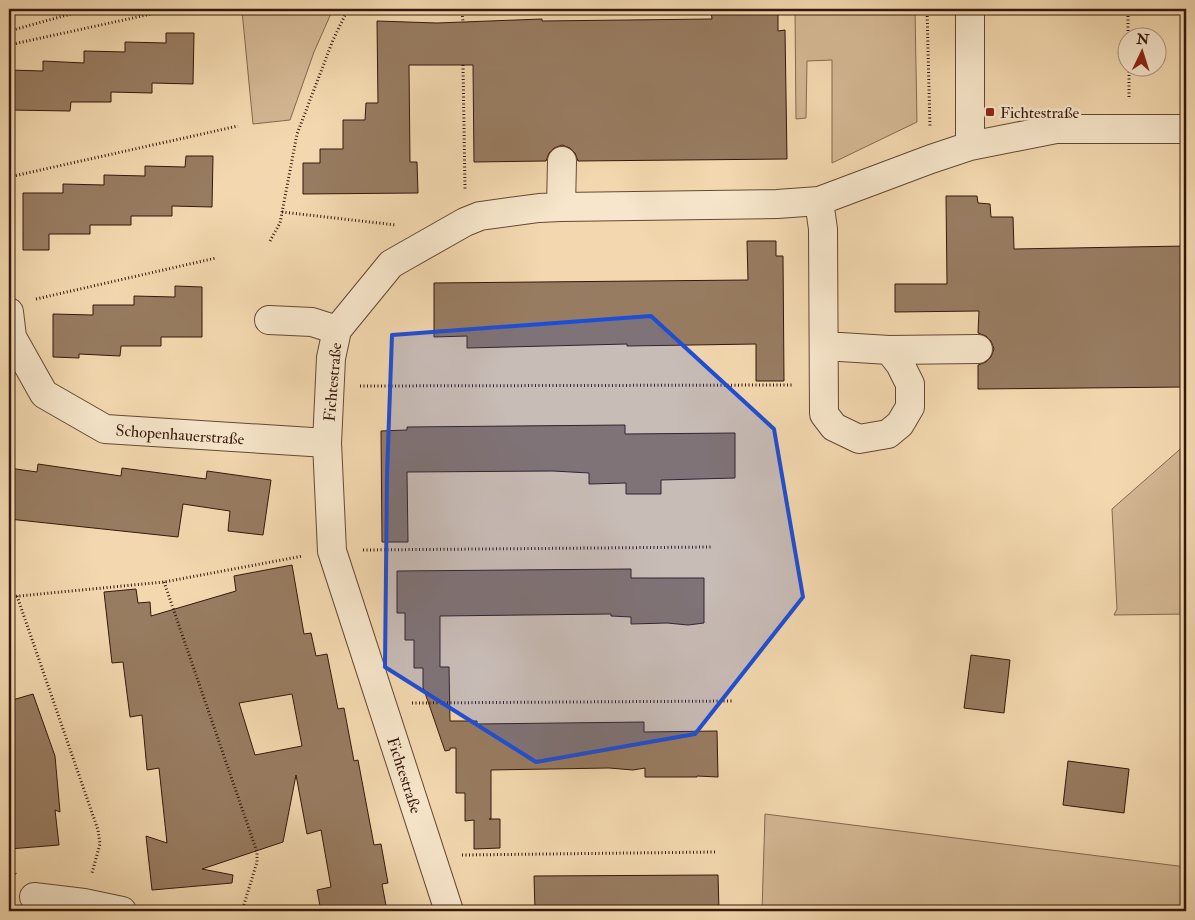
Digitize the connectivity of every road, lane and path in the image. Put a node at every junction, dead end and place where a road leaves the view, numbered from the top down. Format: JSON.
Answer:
{"nodes":[{"id":1,"x":89,"y":9,"type":"edge"},
{"id":2,"x":174,"y":9,"type":"edge"},
{"id":3,"x":348,"y":9,"type":"edge"},
{"id":4,"x":462,"y":9,"type":"edge"},
{"id":5,"x":927,"y":9,"type":"edge"},
{"id":6,"x":970,"y":9,"type":"edge"},
{"id":7,"x":1128,"y":9,"type":"edge"},
{"id":8,"x":463,"y":23,"type":"dead end"},
{"id":9,"x":1128,"y":28,"type":"edge"},
{"id":10,"x":9,"y":31,"type":"edge"},
{"id":11,"x":9,"y":45,"type":"edge"},
{"id":12,"x":462,"y":65,"type":"dead end"},
{"id":13,"x":1129,"y":78,"type":"edge"},
{"id":14,"x":1129,"y":103,"type":"dead end"},
{"id":15,"x":238,"y":126,"type":"dead end"},
{"id":16,"x":1186,"y":129,"type":"edge"},
{"id":17,"x":970,"y":146,"type":"junction"},
{"id":18,"x":931,"y":158,"type":"junction"},
{"id":19,"x":562,"y":161,"type":"dead end"},
{"id":20,"x":9,"y":177,"type":"edge"},
{"id":21,"x":819,"y":202,"type":"junction"},
{"id":22,"x":561,"y":207,"type":"junction"},
{"id":23,"x":282,"y":212,"type":"junction"},
{"id":24,"x":480,"y":216,"type":"junction"},
{"id":25,"x":398,"y":226,"type":"dead end"},
{"id":26,"x":270,"y":241,"type":"dead end"},
{"id":27,"x":216,"y":258,"type":"dead end"},
{"id":28,"x":18,"y":306,"type":"edge"},
{"id":29,"x":269,"y":320,"type":"dead end"},
{"id":30,"x":337,"y":330,"type":"junction"},
{"id":31,"x":824,"y":346,"type":"junction"},
{"id":32,"x":978,"y":349,"type":"dead end"},
{"id":33,"x":889,"y":350,"type":"junction"},
{"id":34,"x":824,"y":385,"type":"junction"},
{"id":35,"x":329,"y":386,"type":"junction"},
{"id":36,"x":327,"y":443,"type":"junction"},
{"id":37,"x":164,"y":582,"type":"dead end"},
{"id":38,"x":18,"y":596,"type":"dead end"},
{"id":39,"x":732,"y":701,"type":"dead end"},
{"id":40,"x":382,"y":703,"type":"junction"},
{"id":41,"x":715,"y":852,"type":"dead end"},
{"id":42,"x":432,"y":856,"type":"junction"},
{"id":43,"x":94,"y":865,"type":"dead end"},
{"id":44,"x":34,"y":897,"type":"dead end"},
{"id":45,"x":122,"y":911,"type":"edge"},
{"id":46,"x":242,"y":911,"type":"edge"},
{"id":47,"x":449,"y":911,"type":"edge"}],
"edges":[{"from":1,"to":10,"type":"path"},
{"from":2,"to":11,"type":"path"},
{"from":3,"to":23,"type":"path"},
{"from":4,"to":8,"type":"path"},
{"from":5,"to":18,"type":"path"},
{"from":6,"to":17,"type":"street"},
{"from":7,"to":9,"type":"path"},
{"from":12,"to":24,"type":"path"},
{"from":13,"to":14,"type":"path"},
{"from":15,"to":20,"type":"path"},
{"from":16,"to":17,"type":"street","name":"Fichtestraße"},
{"from":17,"to":18,"type":"street","name":"Fichtestraße"},
{"from":18,"to":21,"type":"street","name":"Fichtestraße"},
{"from":19,"to":22,"type":"street"},
{"from":21,"to":22,"type":"street","name":"Fichtestraße"},
{"from":21,"to":31,"type":"street"},
{"from":22,"to":24,"type":"street","name":"Fichtestraße"},
{"from":23,"to":25,"type":"path"},
{"from":23,"to":26,"type":"path"},
{"from":24,"to":30,"type":"street","name":"Fichtestraße"},
{"from":27,"to":28,"type":"path"},
{"from":28,"to":36,"type":"street","name":"Schopenhauerstraße"},
{"from":29,"to":30,"type":"street"},
{"from":30,"to":35,"type":"street","name":"Fichtestraße"},
{"from":31,"to":33,"type":"street"},
{"from":31,"to":34,"type":"street"},
{"from":32,"to":33,"type":"street"},
{"from":33,"to":34,"type":"street"},
{"from":34,"to":35,"type":"path"},
{"from":35,"to":36,"type":"street","name":"Fichtestraße"},
{"from":36,"to":40,"type":"street","name":"Fichtestraße"},
{"from":37,"to":46,"type":"path"},
{"from":38,"to":43,"type":"path"},
{"from":39,"to":40,"type":"path"},
{"from":40,"to":42,"type":"street","name":"Fichtestraße"},
{"from":41,"to":42,"type":"path"},
{"from":42,"to":47,"type":"street","name":"Fichtestraße"},
{"from":44,"to":45,"type":"street"}]}
